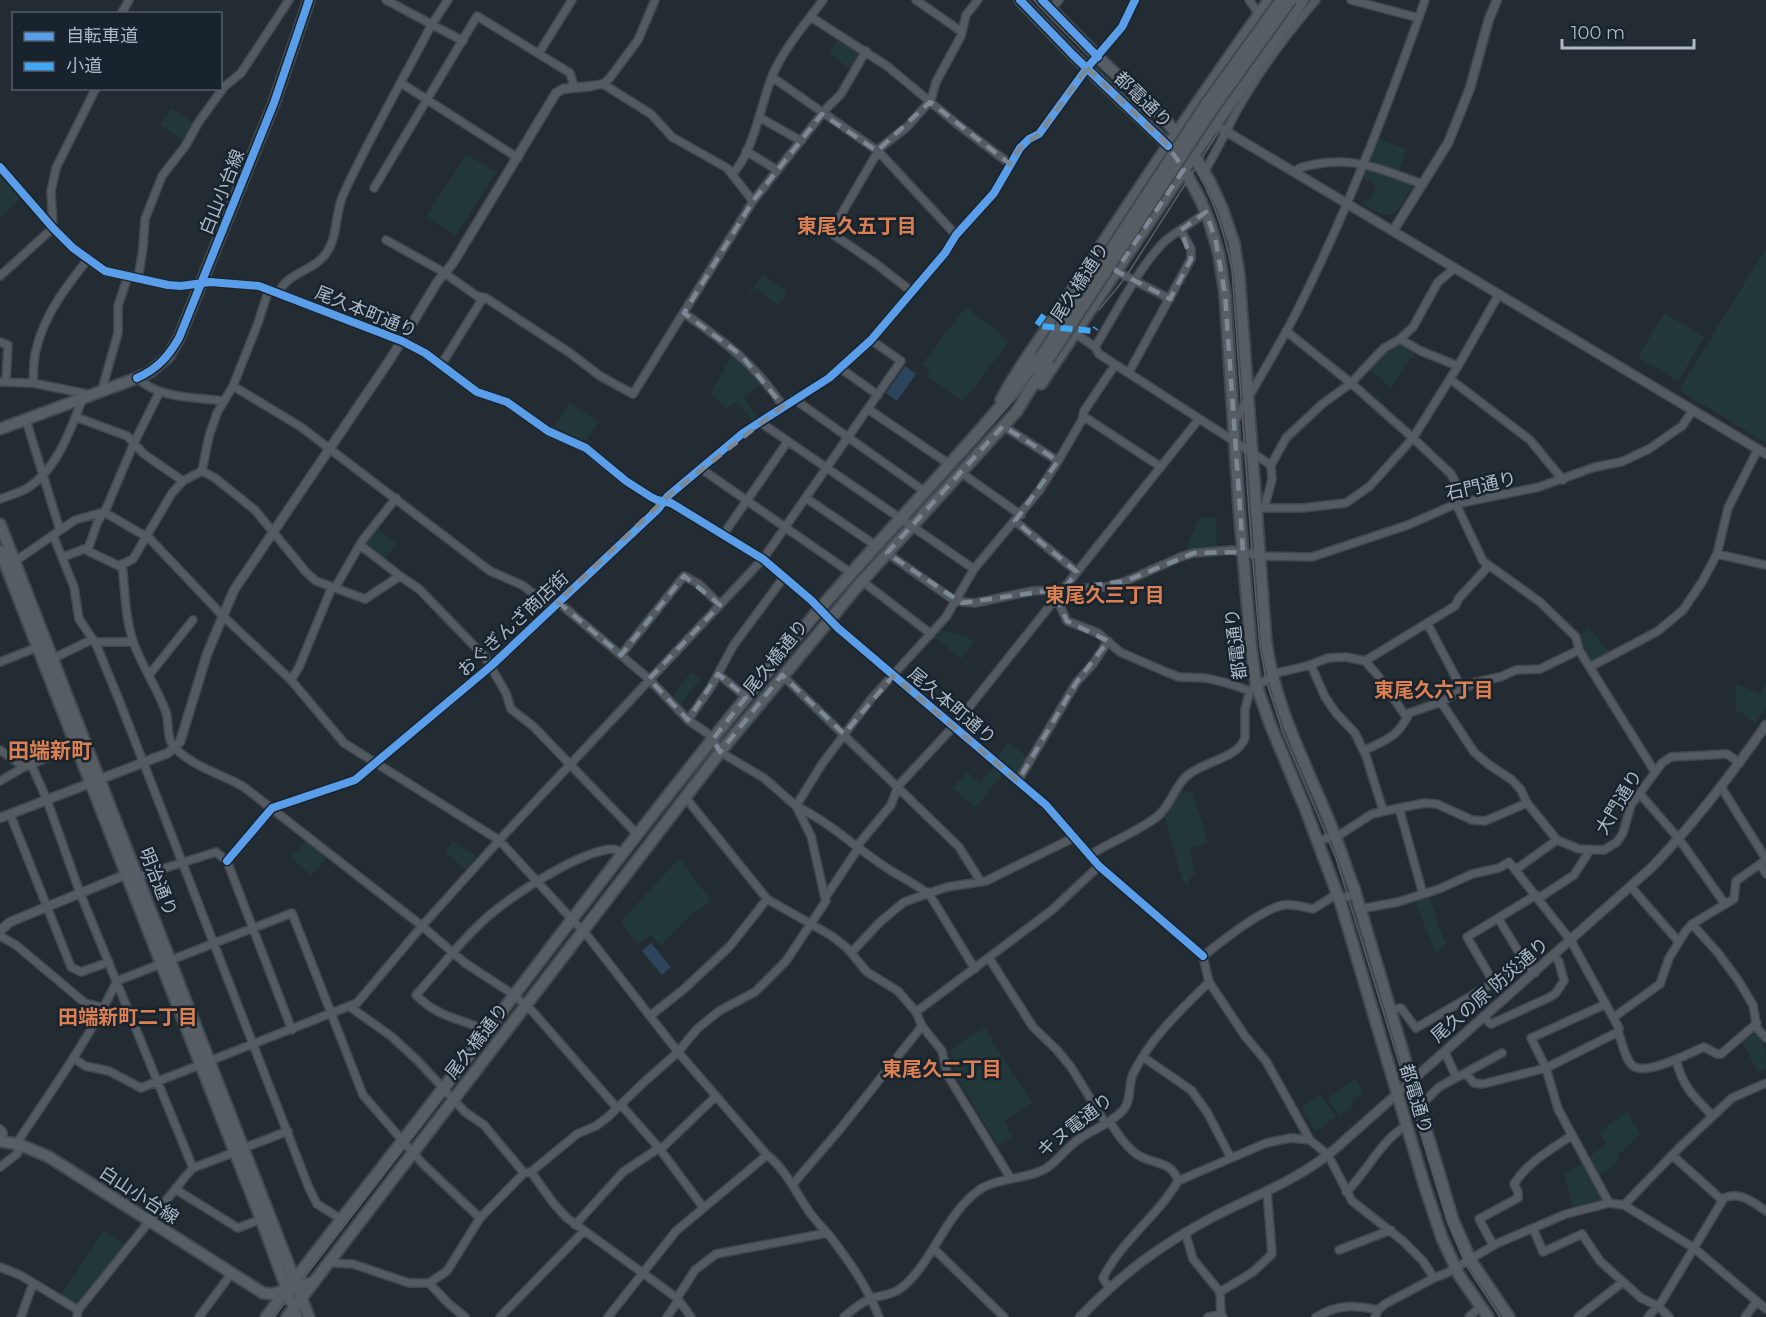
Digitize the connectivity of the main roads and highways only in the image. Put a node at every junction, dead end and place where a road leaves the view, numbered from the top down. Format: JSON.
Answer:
{"nodes":[{"id":1,"x":309,"y":0,"type":"edge"},
{"id":2,"x":1020,"y":0,"type":"edge"},
{"id":3,"x":1042,"y":0,"type":"edge"},
{"id":4,"x":1269,"y":0,"type":"edge"},
{"id":5,"x":1281,"y":0,"type":"edge"},
{"id":6,"x":1291,"y":0,"type":"edge"},
{"id":7,"x":1303,"y":0,"type":"edge"},
{"id":8,"x":1111,"y":69,"type":"junction"},
{"id":9,"x":1184,"y":122,"type":"junction"},
{"id":10,"x":1176,"y":133,"type":"junction"},
{"id":11,"x":1168,"y":146,"type":"junction"},
{"id":12,"x":1194,"y":155,"type":"junction"},
{"id":13,"x":1184,"y":169,"type":"junction"},
{"id":14,"x":1044,"y":358,"type":"junction"},
{"id":15,"x":1017,"y":411,"type":"junction"},
{"id":16,"x":993,"y":416,"type":"junction"},
{"id":17,"x":0,"y":429,"type":"edge"},
{"id":18,"x":0,"y":524,"type":"edge"},
{"id":19,"x":0,"y":551,"type":"edge"},
{"id":20,"x":96,"y":781,"type":"junction"},
{"id":21,"x":2,"y":1142,"type":"edge"},
{"id":22,"x":266,"y":1217,"type":"junction"},
{"id":23,"x":317,"y":1278,"type":"junction"},
{"id":24,"x":293,"y":1285,"type":"junction"},
{"id":25,"x":302,"y":1298,"type":"junction"},
{"id":26,"x":299,"y":1314,"type":"edge"},
{"id":27,"x":266,"y":1317,"type":"edge"},
{"id":28,"x":1488,"y":1317,"type":"edge"},
{"id":29,"x":1509,"y":1317,"type":"edge"}],
"edges":[{"from":1,"to":17,"type":"main road","name":"白山小台線"},
{"from":2,"to":11,"type":"main road","name":"都電通り"},
{"from":3,"to":8,"type":"main road","name":"都電通り"},
{"from":4,"to":9,"type":"main road"},
{"from":5,"to":14,"type":"main road","name":"尾久橋通り","bridge":true},
{"from":6,"to":14,"type":"main road","name":"尾久橋通り","bridge":true},
{"from":7,"to":12,"type":"main road"},
{"from":8,"to":9,"type":"main road"},
{"from":8,"to":10,"type":"main road","name":"都電通り"},
{"from":9,"to":10,"type":"main road"},
{"from":10,"to":11,"type":"main road"},
{"from":10,"to":12,"type":"main road","name":"都電通り"},
{"from":11,"to":13,"type":"main road","name":"都電通り"},
{"from":11,"to":16,"type":"main road"},
{"from":12,"to":13,"type":"main road"},
{"from":12,"to":29,"type":"main road","name":"都電通り"},
{"from":13,"to":15,"type":"main road"},
{"from":13,"to":28,"type":"main road","name":"都電通り"},
{"from":14,"to":15,"type":"main road","name":"尾久橋通り"},
{"from":14,"to":16,"type":"main road","name":"尾久橋通り"},
{"from":15,"to":23,"type":"main road","name":"尾久橋通り"},
{"from":16,"to":24,"type":"main road","name":"尾久橋通り"},
{"from":18,"to":20,"type":"main road","name":"明治通り"},
{"from":19,"to":20,"type":"main road","name":"明治通り"},
{"from":20,"to":22,"type":"main road","name":"明治通り"},
{"from":21,"to":24,"type":"main road","name":"白山小台線"},
{"from":22,"to":24,"type":"main road","name":"明治通り"},
{"from":22,"to":24,"type":"main road","name":"明治通り"},
{"from":23,"to":24,"type":"main road"},
{"from":23,"to":25,"type":"main road","name":"尾久橋通り"},
{"from":24,"to":25,"type":"main road"},
{"from":24,"to":26,"type":"main road"},
{"from":24,"to":27,"type":"main road","name":"尾久橋通り"},
{"from":25,"to":26,"type":"main road","name":"尾久橋通り"}]}
